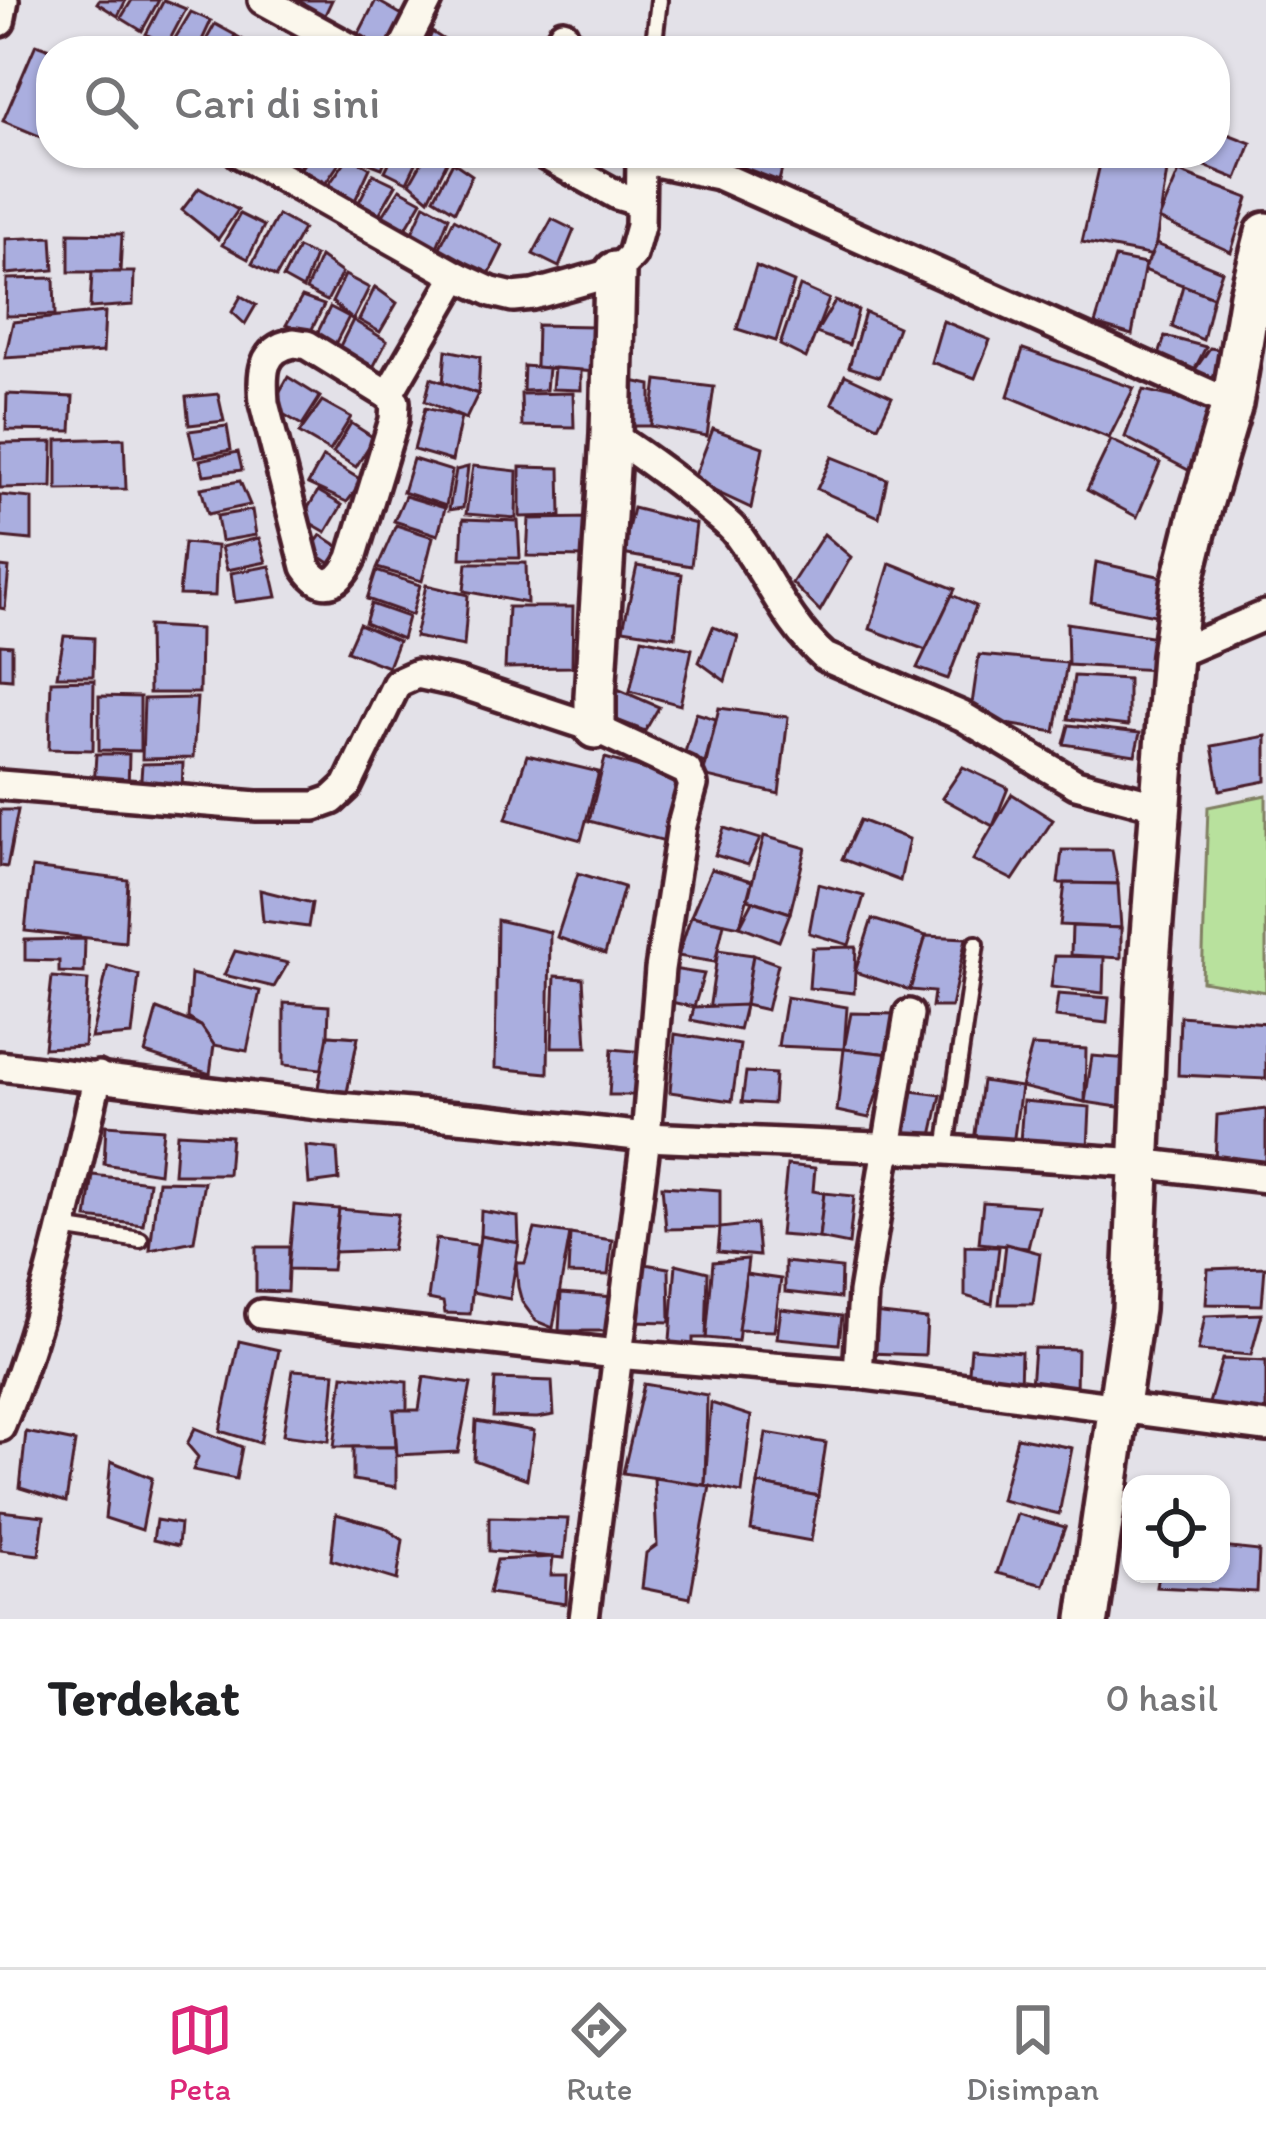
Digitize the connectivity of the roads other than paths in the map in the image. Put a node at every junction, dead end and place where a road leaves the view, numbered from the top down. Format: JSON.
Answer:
{"nodes":[{"id":1,"x":428,"y":0,"type":"edge"},
{"id":2,"x":659,"y":0,"type":"edge"},
{"id":3,"x":271,"y":2,"type":"edge"},
{"id":4,"x":330,"y":36,"type":"edge"},
{"id":5,"x":410,"y":36,"type":"edge"},
{"id":6,"x":655,"y":36,"type":"edge"},
{"id":7,"x":265,"y":168,"type":"edge"},
{"id":8,"x":568,"y":168,"type":"edge"},
{"id":9,"x":641,"y":168,"type":"edge"},
{"id":10,"x":690,"y":168,"type":"edge"},
{"id":11,"x":640,"y":202,"type":"junction"},
{"id":12,"x":1266,"y":233,"type":"edge"},
{"id":13,"x":615,"y":272,"type":"junction"},
{"id":14,"x":457,"y":276,"type":"junction"},
{"id":15,"x":388,"y":395,"type":"junction"},
{"id":16,"x":1232,"y":404,"type":"junction"},
{"id":17,"x":610,"y":435,"type":"junction"},
{"id":18,"x":1266,"y":615,"type":"edge"},
{"id":19,"x":1172,"y":655,"type":"junction"},
{"id":20,"x":596,"y":728,"type":"junction"},
{"id":21,"x":0,"y":785,"type":"edge"},
{"id":22,"x":1160,"y":806,"type":"junction"},
{"id":23,"x":976,"y":944,"type":"dead end"},
{"id":24,"x":909,"y":1014,"type":"dead end"},
{"id":25,"x":0,"y":1066,"type":"edge"},
{"id":26,"x":98,"y":1076,"type":"junction"},
{"id":27,"x":646,"y":1138,"type":"junction"},
{"id":28,"x":889,"y":1146,"type":"junction"},
{"id":29,"x":946,"y":1150,"type":"junction"},
{"id":30,"x":1139,"y":1163,"type":"junction"},
{"id":31,"x":1266,"y":1178,"type":"edge"},
{"id":32,"x":62,"y":1228,"type":"junction"},
{"id":33,"x":140,"y":1240,"type":"dead end"},
{"id":34,"x":261,"y":1314,"type":"dead end"},
{"id":35,"x":616,"y":1354,"type":"junction"},
{"id":36,"x":858,"y":1374,"type":"junction"},
{"id":37,"x":1119,"y":1406,"type":"junction"},
{"id":38,"x":0,"y":1427,"type":"edge"},
{"id":39,"x":1266,"y":1427,"type":"edge"},
{"id":40,"x":584,"y":1619,"type":"edge"},
{"id":41,"x":1088,"y":1619,"type":"edge"}],
"edges":[{"from":1,"to":5,"type":"street"},
{"from":2,"to":6,"type":"lane"},
{"from":3,"to":4,"type":"street"},
{"from":7,"to":14,"type":"street"},
{"from":8,"to":11,"type":"street"},
{"from":9,"to":11,"type":"street"},
{"from":10,"to":16,"type":"street"},
{"from":11,"to":13,"type":"street"},
{"from":12,"to":16,"type":"main road"},
{"from":13,"to":14,"type":"street"},
{"from":13,"to":17,"type":"main road"},
{"from":14,"to":15,"type":"street"},
{"from":15,"to":15,"type":"street"},
{"from":16,"to":19,"type":"main road"},
{"from":17,"to":20,"type":"main road"},
{"from":17,"to":22,"type":"street"},
{"from":18,"to":19,"type":"street"},
{"from":19,"to":22,"type":"main road"},
{"from":20,"to":21,"type":"street"},
{"from":20,"to":27,"type":"street"},
{"from":22,"to":30,"type":"main road"},
{"from":23,"to":29,"type":"lane"},
{"from":24,"to":28,"type":"street"},
{"from":25,"to":26,"type":"street"},
{"from":26,"to":27,"type":"street"},
{"from":26,"to":32,"type":"street"},
{"from":27,"to":28,"type":"street"},
{"from":27,"to":35,"type":"street"},
{"from":28,"to":29,"type":"street"},
{"from":28,"to":36,"type":"street"},
{"from":29,"to":30,"type":"street"},
{"from":30,"to":31,"type":"street"},
{"from":30,"to":37,"type":"main road"},
{"from":32,"to":33,"type":"lane"},
{"from":32,"to":38,"type":"street"},
{"from":34,"to":35,"type":"street"},
{"from":35,"to":36,"type":"street"},
{"from":35,"to":40,"type":"street"},
{"from":36,"to":37,"type":"street"},
{"from":37,"to":39,"type":"street"},
{"from":37,"to":41,"type":"main road"}]}
